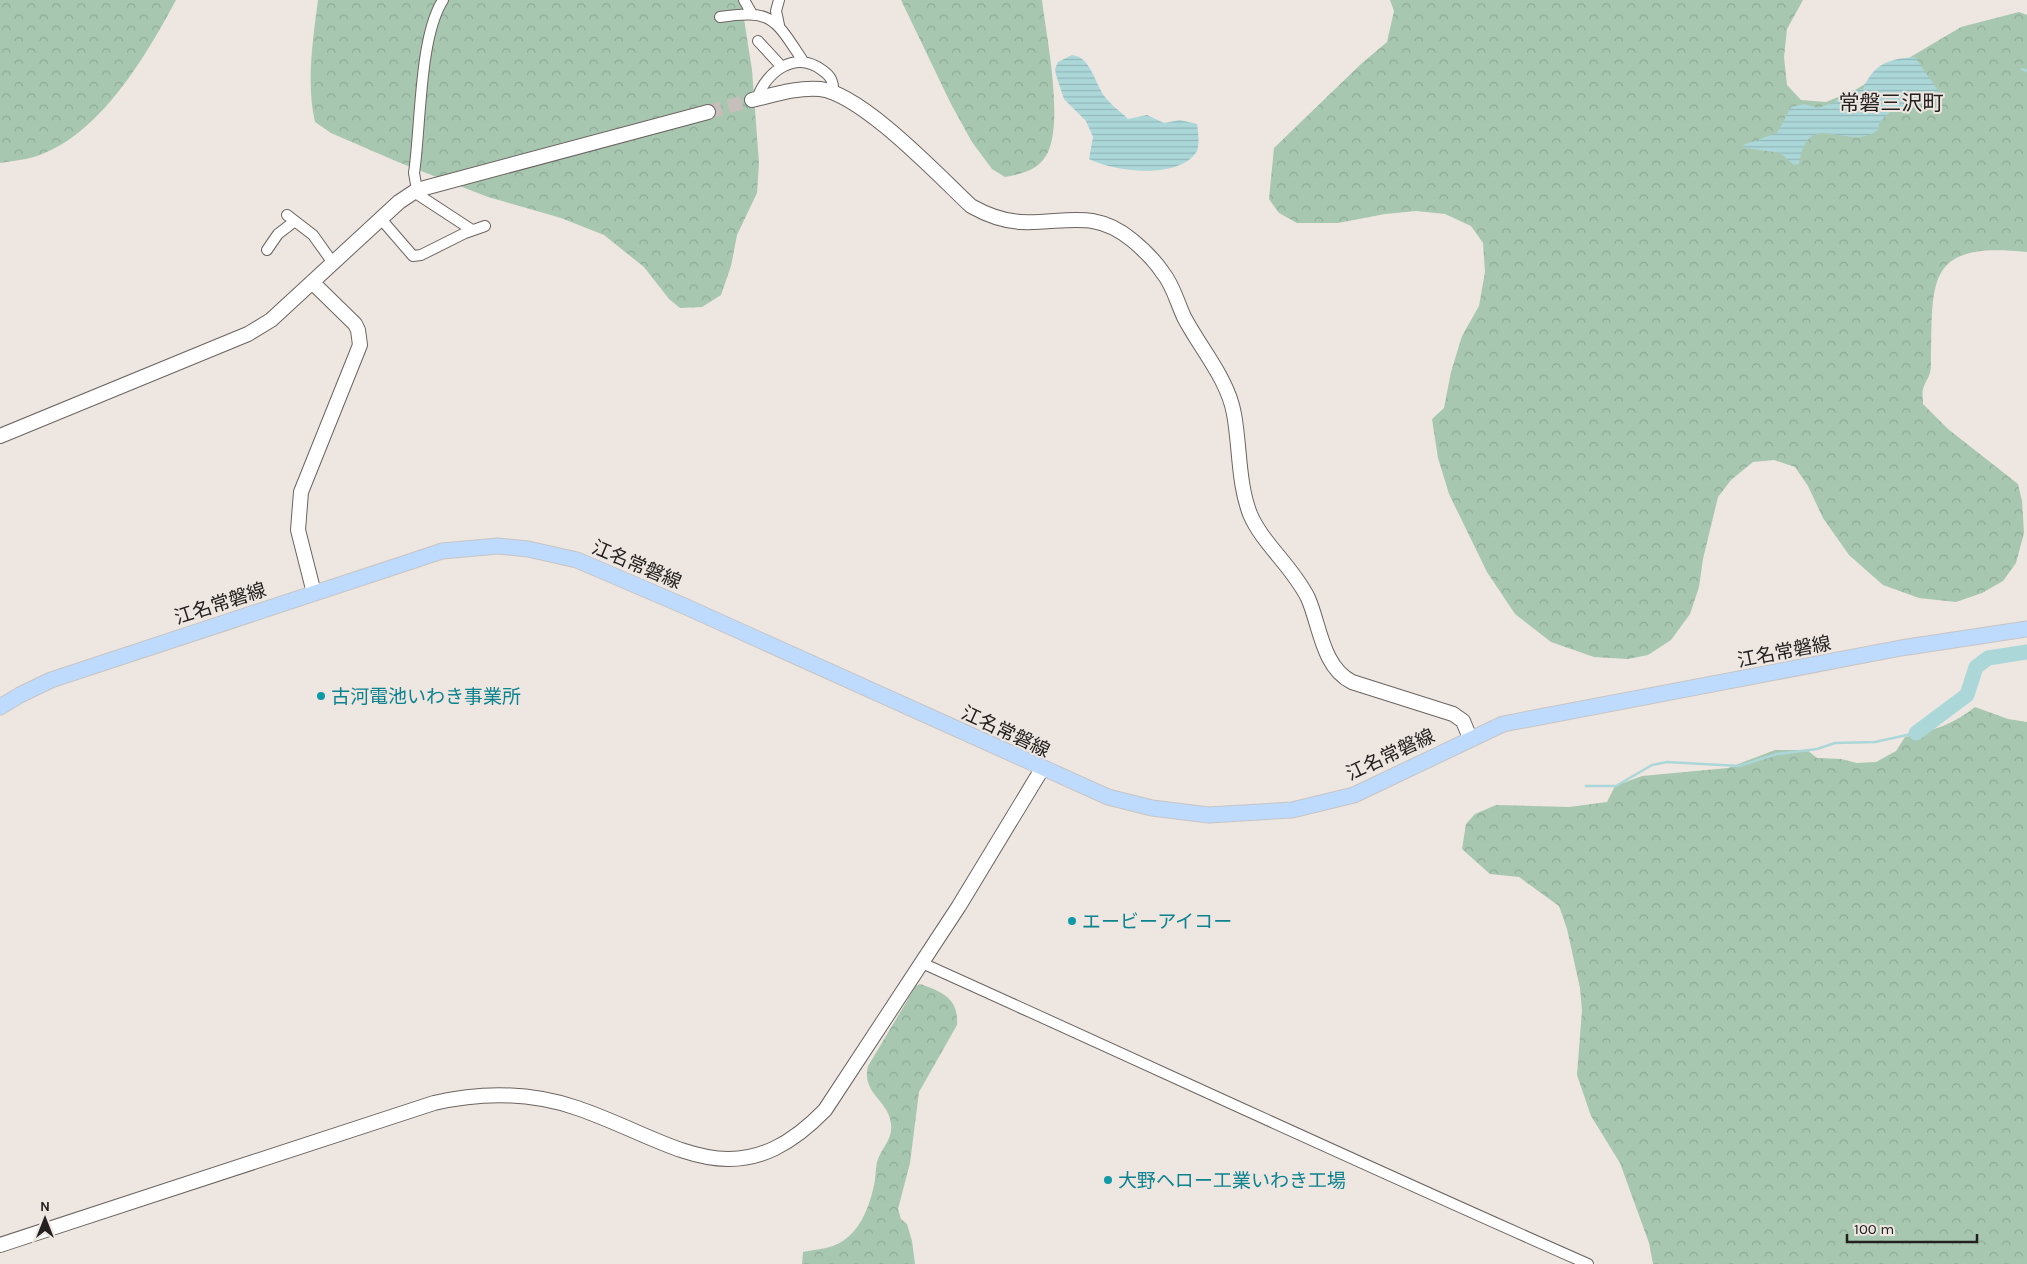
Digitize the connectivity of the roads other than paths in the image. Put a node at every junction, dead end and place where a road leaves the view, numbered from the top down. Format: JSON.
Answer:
{"nodes":[{"id":1,"x":443,"y":0,"type":"edge"},
{"id":2,"x":744,"y":0,"type":"edge"},
{"id":3,"x":779,"y":0,"type":"edge"},
{"id":4,"x":752,"y":14,"type":"junction"},
{"id":5,"x":720,"y":17,"type":"dead end"},
{"id":6,"x":779,"y":25,"type":"junction"},
{"id":7,"x":758,"y":41,"type":"dead end"},
{"id":8,"x":803,"y":60,"type":"junction"},
{"id":9,"x":782,"y":67,"type":"junction"},
{"id":10,"x":834,"y":93,"type":"junction"},
{"id":11,"x":754,"y":100,"type":"joint"},
{"id":12,"x":708,"y":112,"type":"tunnel mouth"},
{"id":13,"x":416,"y":191,"type":"junction"},
{"id":14,"x":381,"y":219,"type":"junction"},
{"id":15,"x":485,"y":226,"type":"dead end"},
{"id":16,"x":472,"y":230,"type":"junction"},
{"id":17,"x":267,"y":250,"type":"dead end"},
{"id":18,"x":333,"y":263,"type":"junction"},
{"id":19,"x":312,"y":282,"type":"junction"},
{"id":20,"x":0,"y":436,"type":"edge"},
{"id":21,"x":314,"y":593,"type":"junction"},
{"id":22,"x":2027,"y":629,"type":"edge"},
{"id":23,"x":0,"y":708,"type":"edge"},
{"id":24,"x":1470,"y":738,"type":"junction"},
{"id":25,"x":1042,"y":770,"type":"junction"},
{"id":26,"x":922,"y":962,"type":"junction"},
{"id":27,"x":0,"y":1245,"type":"edge"},
{"id":28,"x":1588,"y":1264,"type":"edge"}],
"edges":[{"from":1,"to":13,"type":"street"},
{"from":2,"to":4,"type":"street"},
{"from":3,"to":6,"type":"street"},
{"from":4,"to":5,"type":"street"},
{"from":4,"to":6,"type":"street"},
{"from":6,"to":8,"type":"street"},
{"from":7,"to":9,"type":"street"},
{"from":8,"to":9,"type":"street"},
{"from":8,"to":10,"type":"street"},
{"from":9,"to":11,"type":"street"},
{"from":10,"to":11,"type":"street"},
{"from":10,"to":24,"type":"street"},
{"from":12,"to":13,"type":"street"},
{"from":13,"to":14,"type":"street"},
{"from":13,"to":16,"type":"street"},
{"from":14,"to":16,"type":"street"},
{"from":14,"to":18,"type":"street"},
{"from":15,"to":16,"type":"street"},
{"from":17,"to":18,"type":"street"},
{"from":18,"to":19,"type":"street"},
{"from":19,"to":20,"type":"street"},
{"from":19,"to":21,"type":"street"},
{"from":21,"to":23,"type":"main road","name":"江名常磐線"},
{"from":21,"to":25,"type":"main road","name":"江名常磐線"},
{"from":22,"to":24,"type":"main road","name":"江名常磐線"},
{"from":24,"to":25,"type":"main road","name":"江名常磐線"},
{"from":25,"to":26,"type":"street"},
{"from":26,"to":27,"type":"street"},
{"from":26,"to":28,"type":"street"}]}
